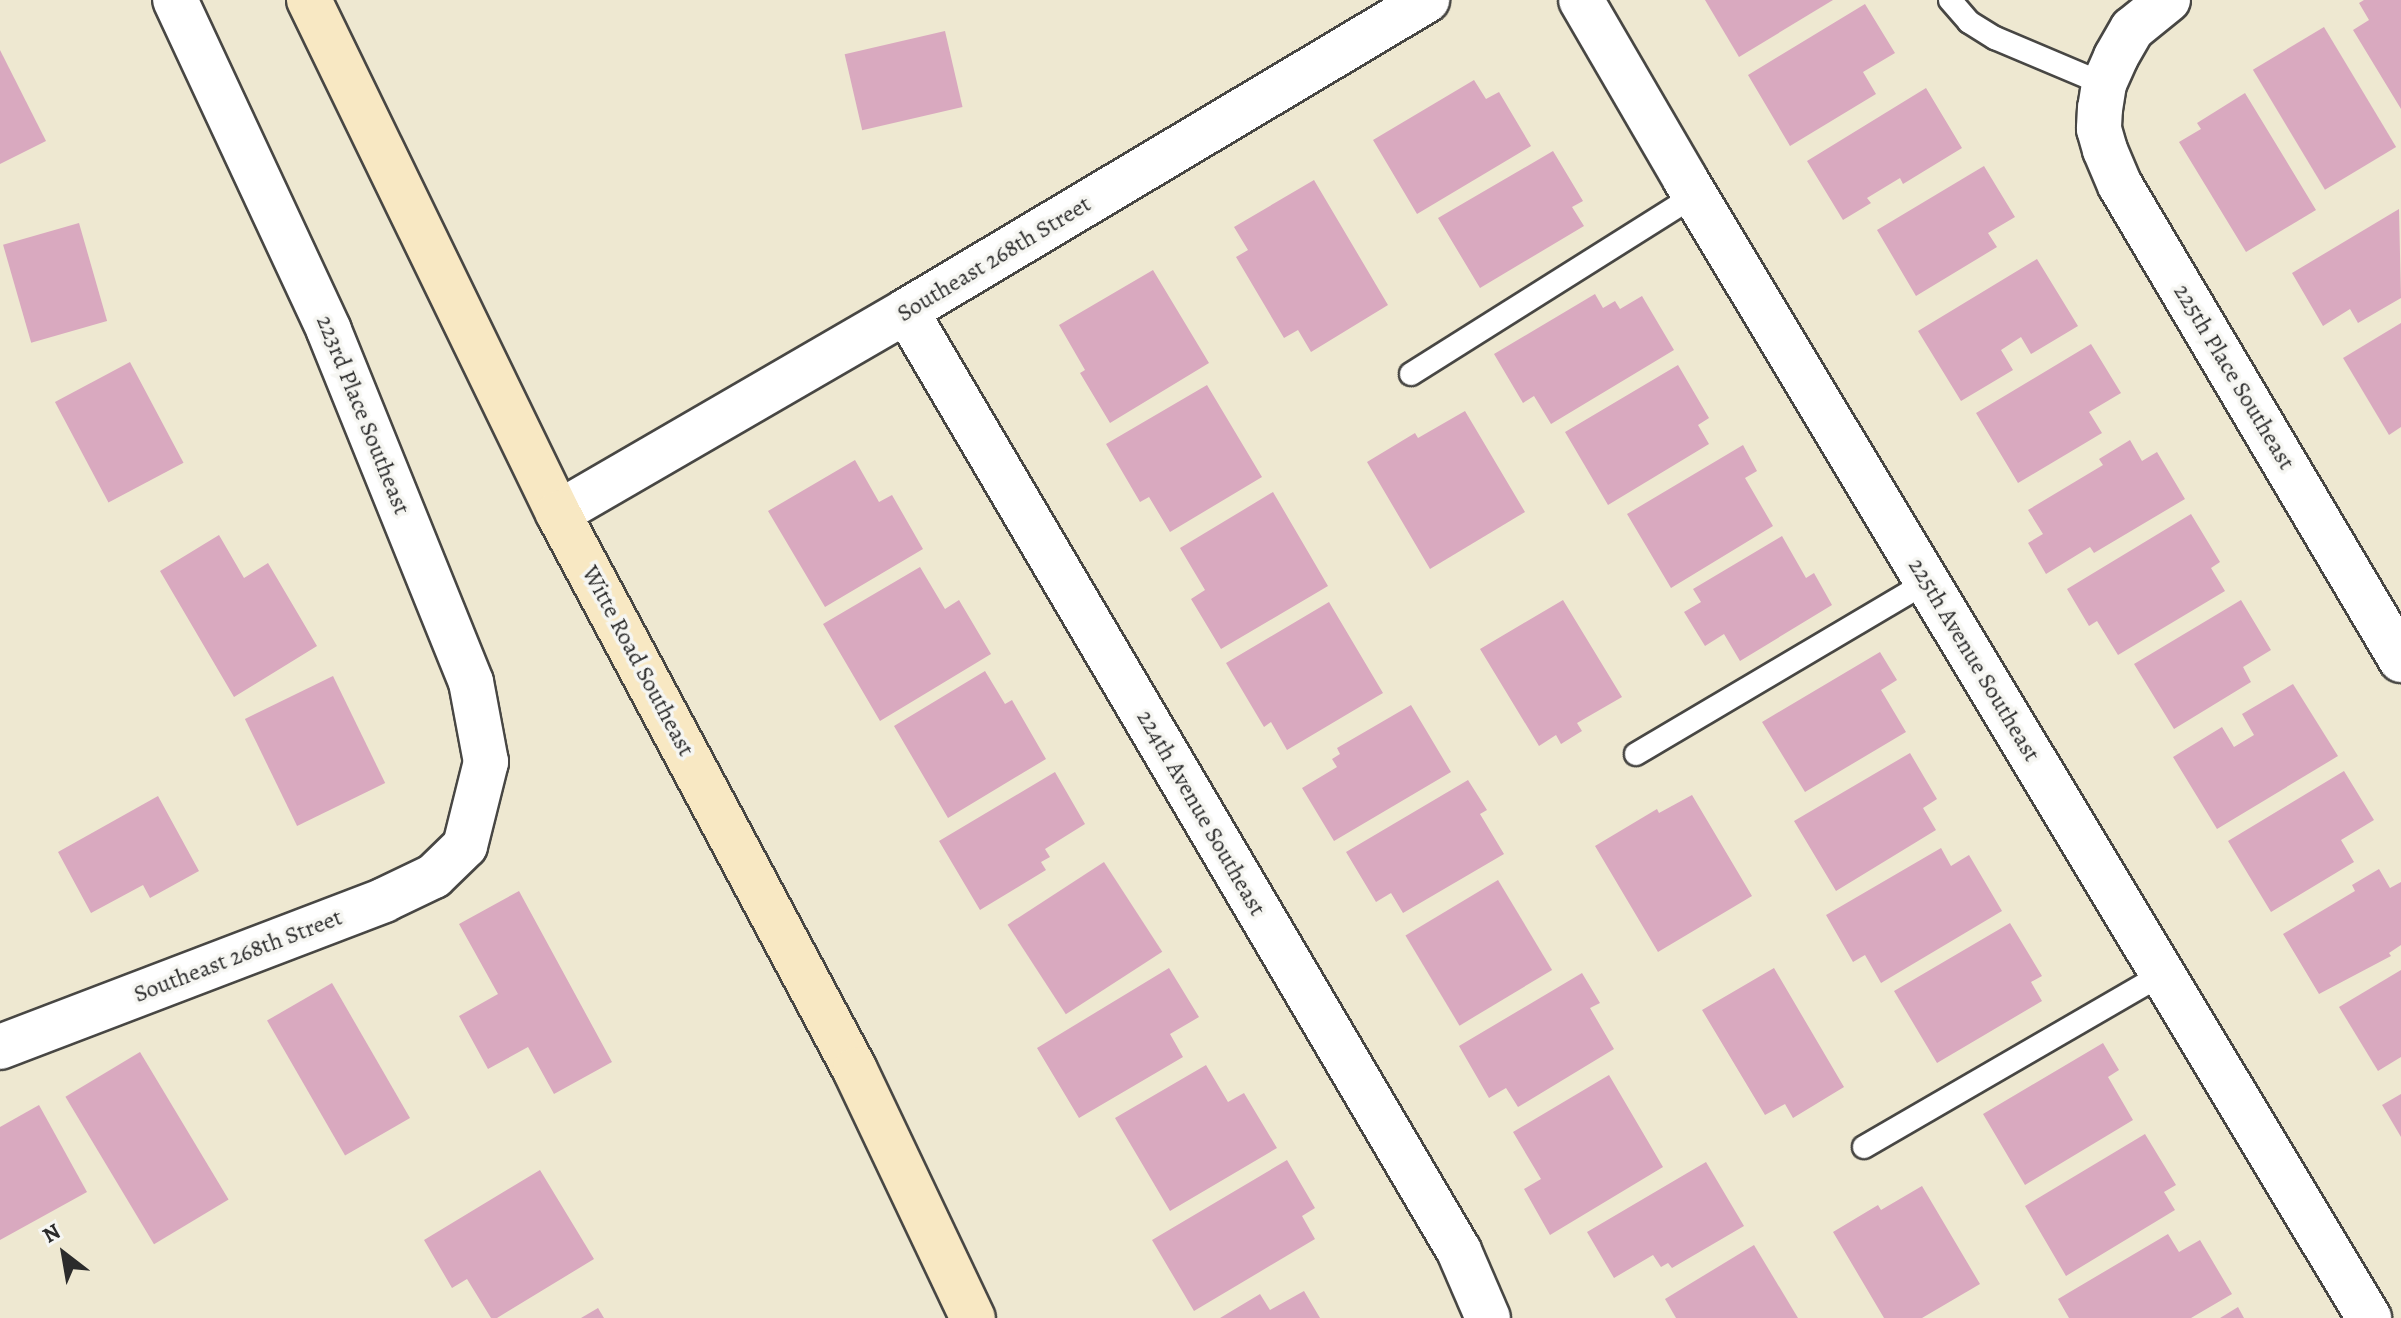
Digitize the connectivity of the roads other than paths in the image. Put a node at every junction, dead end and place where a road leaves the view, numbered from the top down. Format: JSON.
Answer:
{"nodes":[{"id":1,"x":175,"y":0,"type":"edge"},
{"id":2,"x":309,"y":0,"type":"edge"},
{"id":3,"x":1427,"y":0,"type":"edge"},
{"id":4,"x":1581,"y":0,"type":"edge"},
{"id":5,"x":1950,"y":0,"type":"edge"},
{"id":6,"x":2168,"y":0,"type":"edge"},
{"id":7,"x":2104,"y":84,"type":"junction"},
{"id":8,"x":1695,"y":195,"type":"junction"},
{"id":9,"x":906,"y":311,"type":"junction"},
{"id":10,"x":1411,"y":374,"type":"dead end"},
{"id":11,"x":558,"y":513,"type":"junction"},
{"id":12,"x":1927,"y":582,"type":"junction"},
{"id":13,"x":2401,"y":660,"type":"edge"},
{"id":14,"x":1636,"y":754,"type":"dead end"},
{"id":15,"x":465,"y":846,"type":"joint"},
{"id":16,"x":2163,"y":974,"type":"junction"},
{"id":17,"x":0,"y":1047,"type":"edge"},
{"id":18,"x":1864,"y":1147,"type":"dead end"},
{"id":19,"x":973,"y":1318,"type":"edge"},
{"id":20,"x":1488,"y":1318,"type":"edge"},
{"id":21,"x":2369,"y":1318,"type":"edge"}],
"edges":[{"from":1,"to":15,"type":"street","name":"223rd Place Southeast"},
{"from":2,"to":11,"type":"street","name":"Witte Road Southeast"},
{"from":3,"to":9,"type":"street","name":"Southeast 268th Street"},
{"from":4,"to":8,"type":"street","name":"225th Avenue Southeast"},
{"from":5,"to":7,"type":"lane"},
{"from":6,"to":7,"type":"street"},
{"from":7,"to":13,"type":"street","name":"225th Place Southeast"},
{"from":8,"to":10,"type":"lane"},
{"from":8,"to":12,"type":"street","name":"225th Avenue Southeast"},
{"from":9,"to":11,"type":"street","name":"Southeast 268th Street"},
{"from":9,"to":20,"type":"street","name":"224th Avenue Southeast"},
{"from":11,"to":19,"type":"street","name":"Witte Road Southeast"},
{"from":12,"to":14,"type":"lane"},
{"from":12,"to":16,"type":"street","name":"225th Avenue Southeast"},
{"from":15,"to":17,"type":"street","name":"Southeast 268th Street"},
{"from":16,"to":18,"type":"lane"},
{"from":16,"to":21,"type":"street","name":"225th Avenue Southeast"}]}
